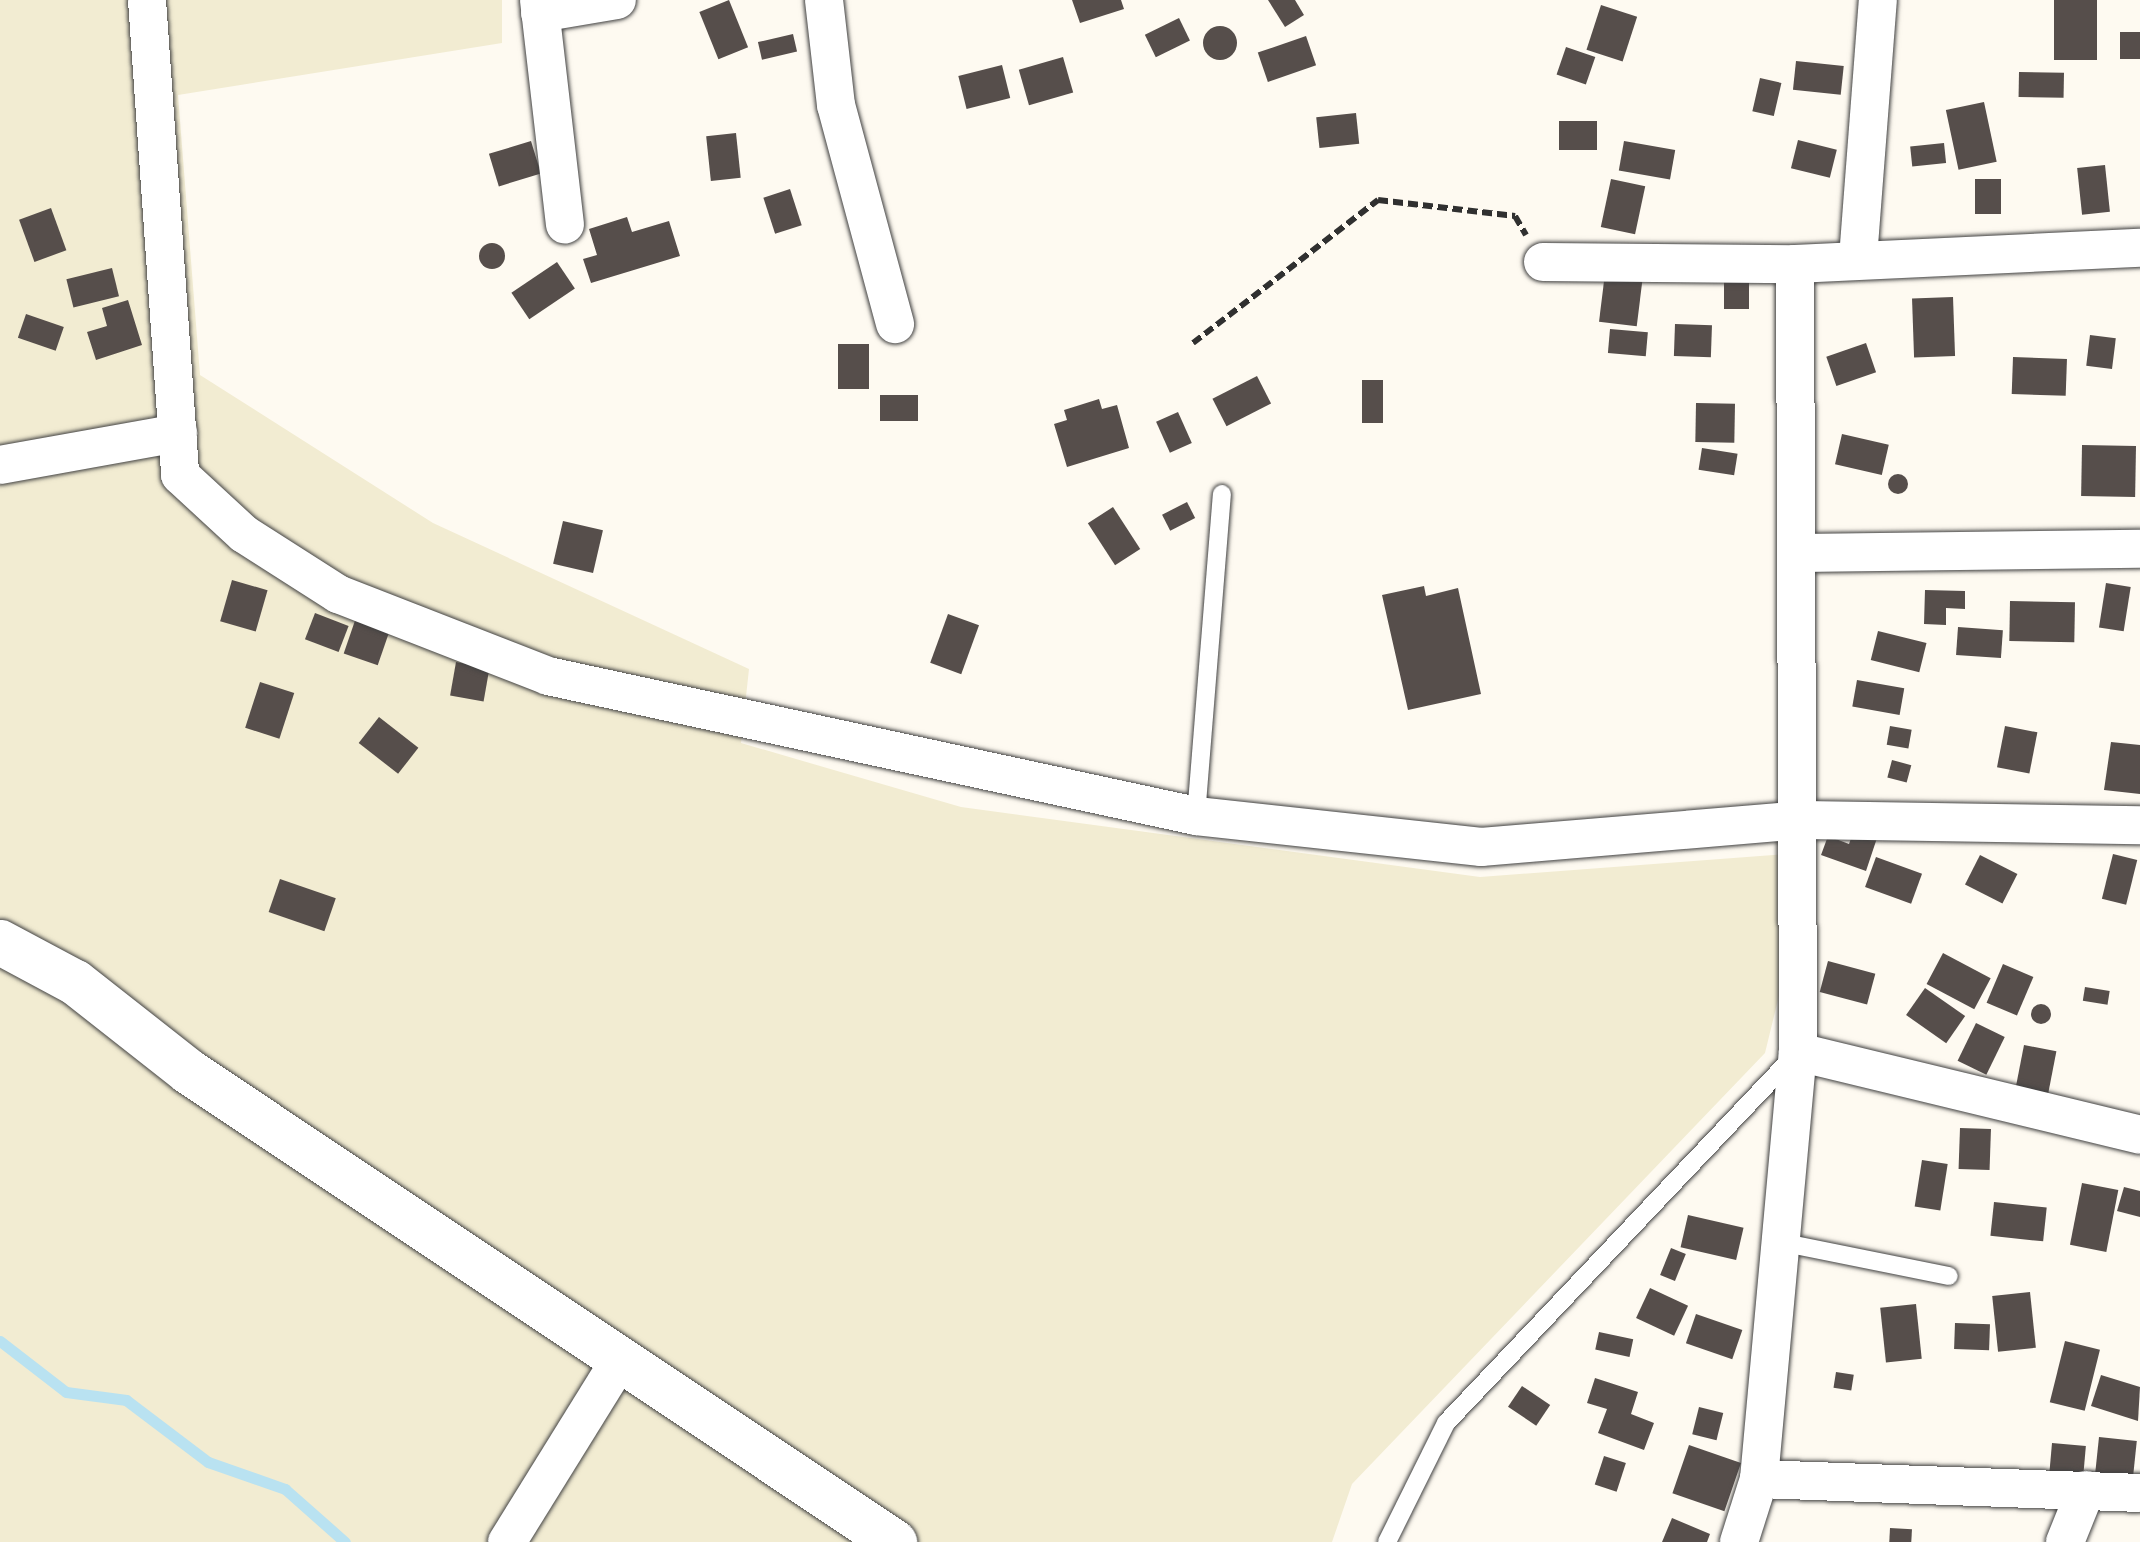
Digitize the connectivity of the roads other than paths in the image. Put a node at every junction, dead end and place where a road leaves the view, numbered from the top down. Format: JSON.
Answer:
{"nodes":[{"id":1,"x":147,"y":0,"type":"edge"},
{"id":2,"x":617,"y":0,"type":"edge"},
{"id":3,"x":824,"y":0,"type":"edge"},
{"id":4,"x":1878,"y":0,"type":"edge"},
{"id":5,"x":540,"y":7,"type":"edge"},
{"id":6,"x":565,"y":224,"type":"dead end"},
{"id":7,"x":2140,"y":248,"type":"edge"},
{"id":8,"x":1858,"y":258,"type":"junction"},
{"id":9,"x":1543,"y":262,"type":"road end"},
{"id":10,"x":1795,"y":264,"type":"junction"},
{"id":11,"x":895,"y":324,"type":"dead end"},
{"id":12,"x":178,"y":433,"type":"junction"},
{"id":13,"x":0,"y":465,"type":"edge"},
{"id":14,"x":1222,"y":494,"type":"dead end"},
{"id":15,"x":2140,"y":549,"type":"edge"},
{"id":16,"x":1798,"y":553,"type":"junction"},
{"id":17,"x":1196,"y":816,"type":"junction"},
{"id":18,"x":1804,"y":820,"type":"junction"},
{"id":19,"x":2140,"y":825,"type":"edge"},
{"id":20,"x":0,"y":942,"type":"edge"},
{"id":21,"x":1798,"y":1052,"type":"junction"},
{"id":22,"x":2140,"y":1135,"type":"edge"},
{"id":23,"x":1780,"y":1242,"type":"junction"},
{"id":24,"x":1949,"y":1276,"type":"dead end"},
{"id":25,"x":620,"y":1360,"type":"junction"},
{"id":26,"x":1759,"y":1479,"type":"junction"},
{"id":27,"x":2086,"y":1490,"type":"junction"},
{"id":28,"x":2140,"y":1493,"type":"edge"},
{"id":29,"x":507,"y":1542,"type":"edge"},
{"id":30,"x":894,"y":1542,"type":"edge"},
{"id":31,"x":1386,"y":1542,"type":"edge"},
{"id":32,"x":1740,"y":1542,"type":"edge"},
{"id":33,"x":2065,"y":1542,"type":"edge"}],
"edges":[{"from":1,"to":12,"type":"street"},
{"from":2,"to":5,"type":"street"},
{"from":3,"to":11,"type":"street"},
{"from":4,"to":8,"type":"street"},
{"from":5,"to":6,"type":"street"},
{"from":7,"to":8,"type":"street"},
{"from":8,"to":10,"type":"street"},
{"from":9,"to":10,"type":"street"},
{"from":10,"to":16,"type":"street"},
{"from":12,"to":13,"type":"street"},
{"from":12,"to":17,"type":"street"},
{"from":14,"to":17,"type":"lane"},
{"from":15,"to":16,"type":"street"},
{"from":16,"to":18,"type":"street"},
{"from":17,"to":18,"type":"street"},
{"from":18,"to":19,"type":"street"},
{"from":18,"to":21,"type":"street"},
{"from":20,"to":25,"type":"street"},
{"from":21,"to":22,"type":"street"},
{"from":21,"to":23,"type":"street"},
{"from":21,"to":31,"type":"lane"},
{"from":23,"to":24,"type":"lane"},
{"from":23,"to":26,"type":"street"},
{"from":25,"to":29,"type":"street"},
{"from":25,"to":30,"type":"street"},
{"from":26,"to":27,"type":"street"},
{"from":26,"to":32,"type":"street"},
{"from":27,"to":28,"type":"street"},
{"from":27,"to":33,"type":"street"}]}
